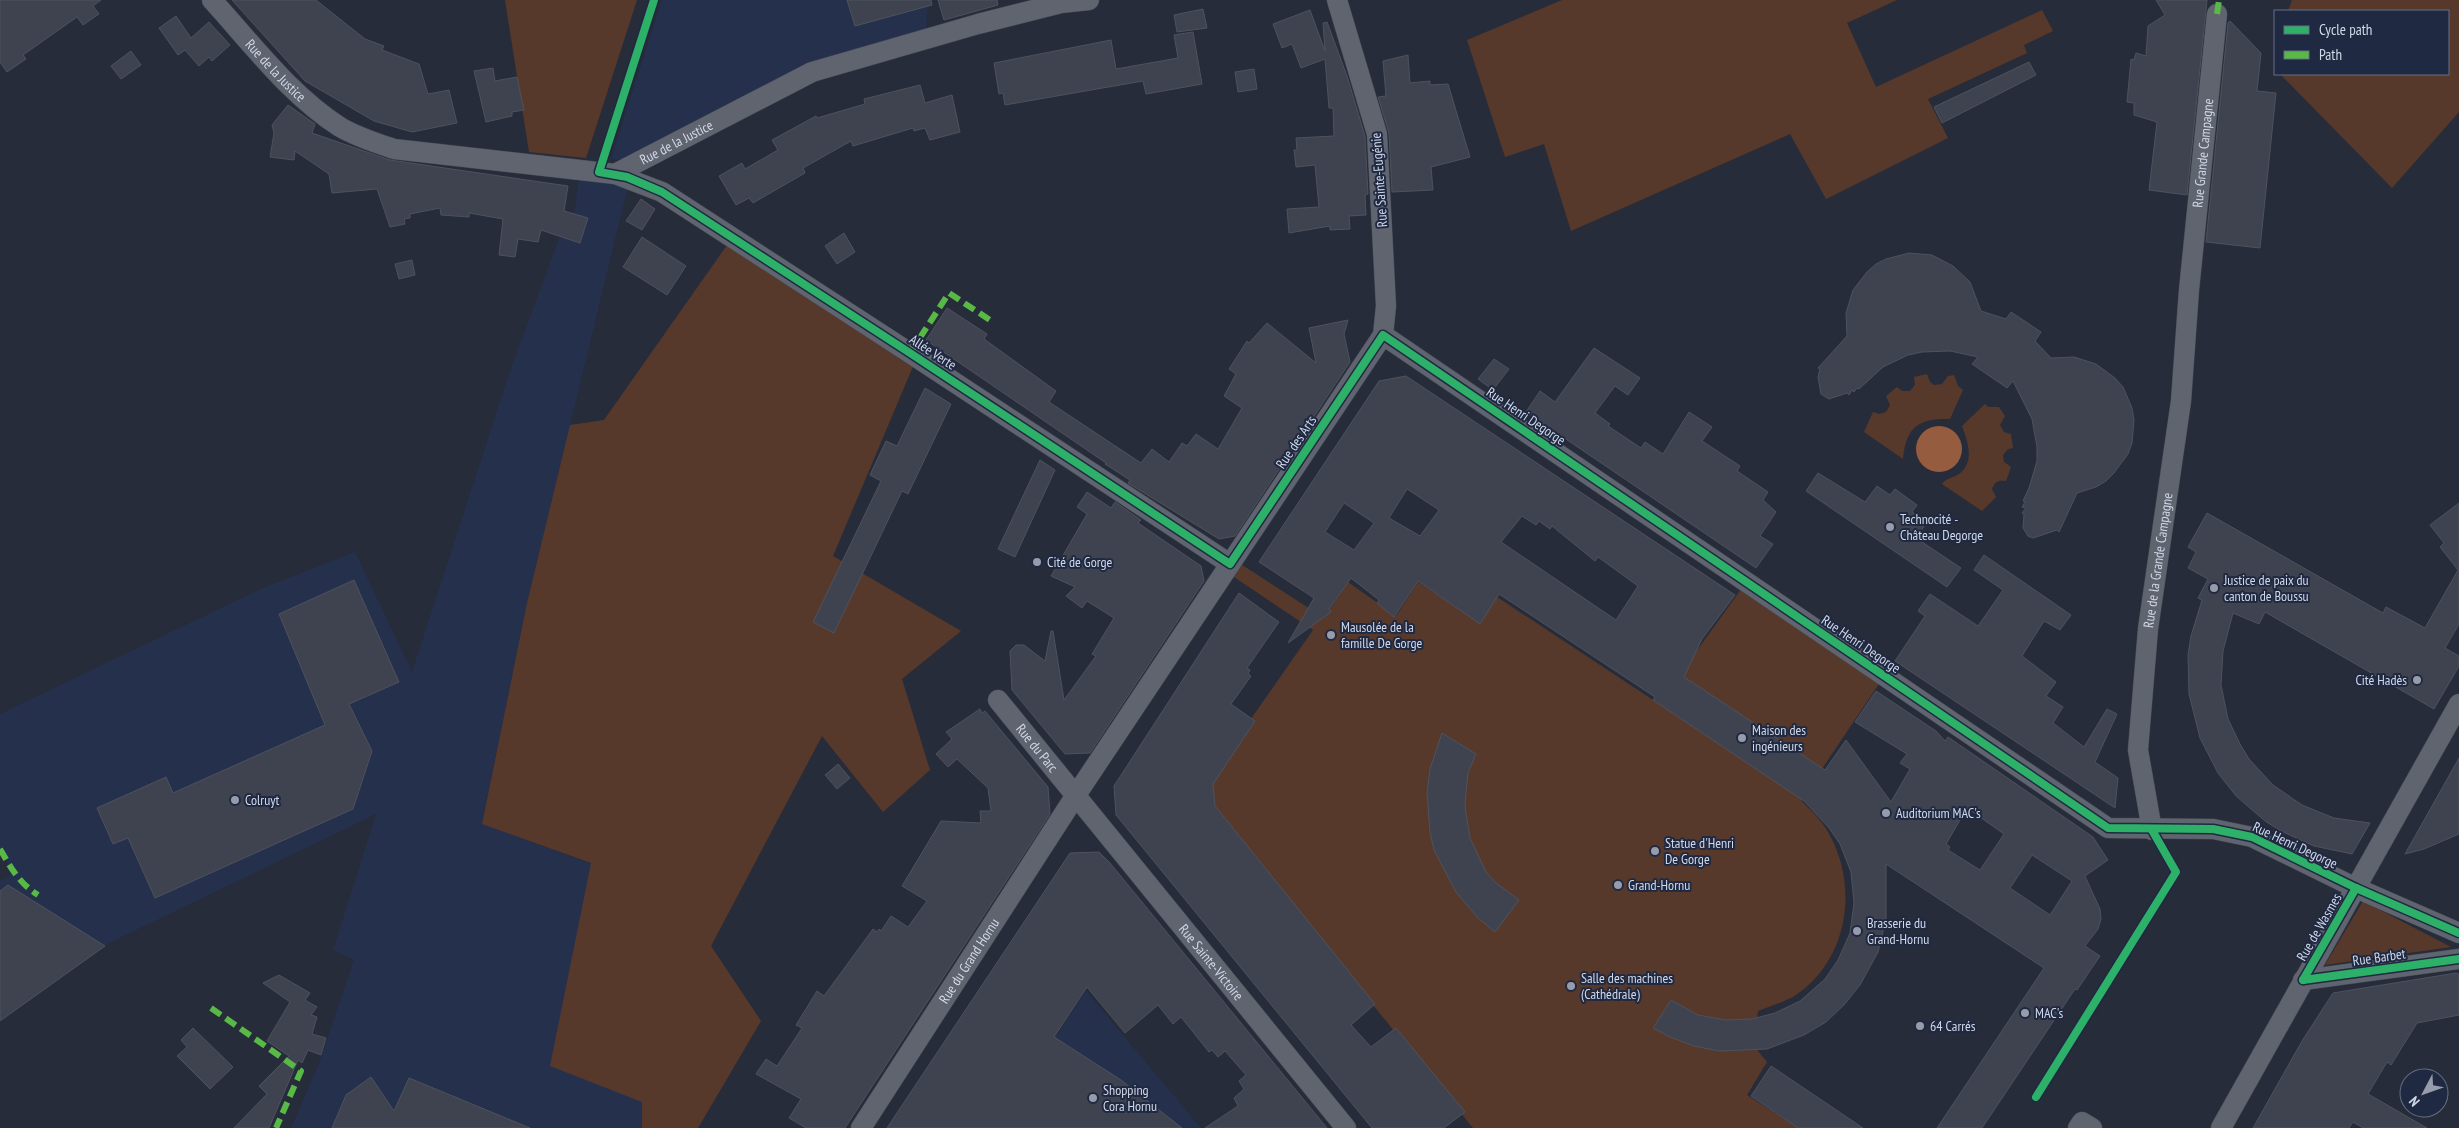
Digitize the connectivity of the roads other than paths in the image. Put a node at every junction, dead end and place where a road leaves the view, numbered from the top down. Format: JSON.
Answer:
{"nodes":[{"id":1,"x":212,"y":0,"type":"edge"},
{"id":2,"x":1089,"y":0,"type":"edge"},
{"id":3,"x":1337,"y":0,"type":"edge"},
{"id":4,"x":2217,"y":14,"type":"dead end"},
{"id":5,"x":616,"y":174,"type":"junction"},
{"id":6,"x":2189,"y":290,"type":"joint"},
{"id":7,"x":1383,"y":334,"type":"junction"},
{"id":8,"x":1230,"y":564,"type":"junction"},
{"id":9,"x":998,"y":700,"type":"dead end"},
{"id":10,"x":2459,"y":704,"type":"edge"},
{"id":11,"x":1076,"y":795,"type":"junction"},
{"id":12,"x":2152,"y":830,"type":"junction"},
{"id":13,"x":2356,"y":888,"type":"junction"},
{"id":14,"x":2459,"y":933,"type":"edge"},
{"id":15,"x":2459,"y":959,"type":"edge"},
{"id":16,"x":2302,"y":980,"type":"junction"},
{"id":17,"x":861,"y":1128,"type":"edge"},
{"id":18,"x":1346,"y":1128,"type":"edge"},
{"id":19,"x":2078,"y":1128,"type":"edge"},
{"id":20,"x":2092,"y":1128,"type":"edge"},
{"id":21,"x":2221,"y":1128,"type":"edge"}],
"edges":[{"from":1,"to":5,"type":"street","name":"Rue de la Justice"},
{"from":2,"to":5,"type":"street","name":"Rue de la Justice"},
{"from":3,"to":7,"type":"street","name":"Rue Sainte-Eugénie"},
{"from":4,"to":6,"type":"street","name":"Rue Grande Campagne"},
{"from":5,"to":8,"type":"street","name":"Allée Verte"},
{"from":6,"to":12,"type":"street","name":"Rue de la Grande Campagne"},
{"from":7,"to":8,"type":"street","name":"Rue des Arts"},
{"from":7,"to":12,"type":"street","name":"Rue Henri Degorge"},
{"from":8,"to":11,"type":"street","name":"Rue des Arts"},
{"from":9,"to":11,"type":"street","name":"Rue du Parc"},
{"from":10,"to":13,"type":"street","name":"Rue de Wasmes"},
{"from":11,"to":17,"type":"street","name":"Rue du Grand Hornu"},
{"from":11,"to":18,"type":"street","name":"Rue Sainte-Victoire"},
{"from":12,"to":13,"type":"street","name":"Rue Henri Degorge"},
{"from":13,"to":14,"type":"street"},
{"from":13,"to":16,"type":"street","name":"Rue de Wasmes"},
{"from":15,"to":16,"type":"street","name":"Rue Barbet"},
{"from":16,"to":21,"type":"street","name":"Rue de Wasmes"},
{"from":19,"to":20,"type":"street"}]}
